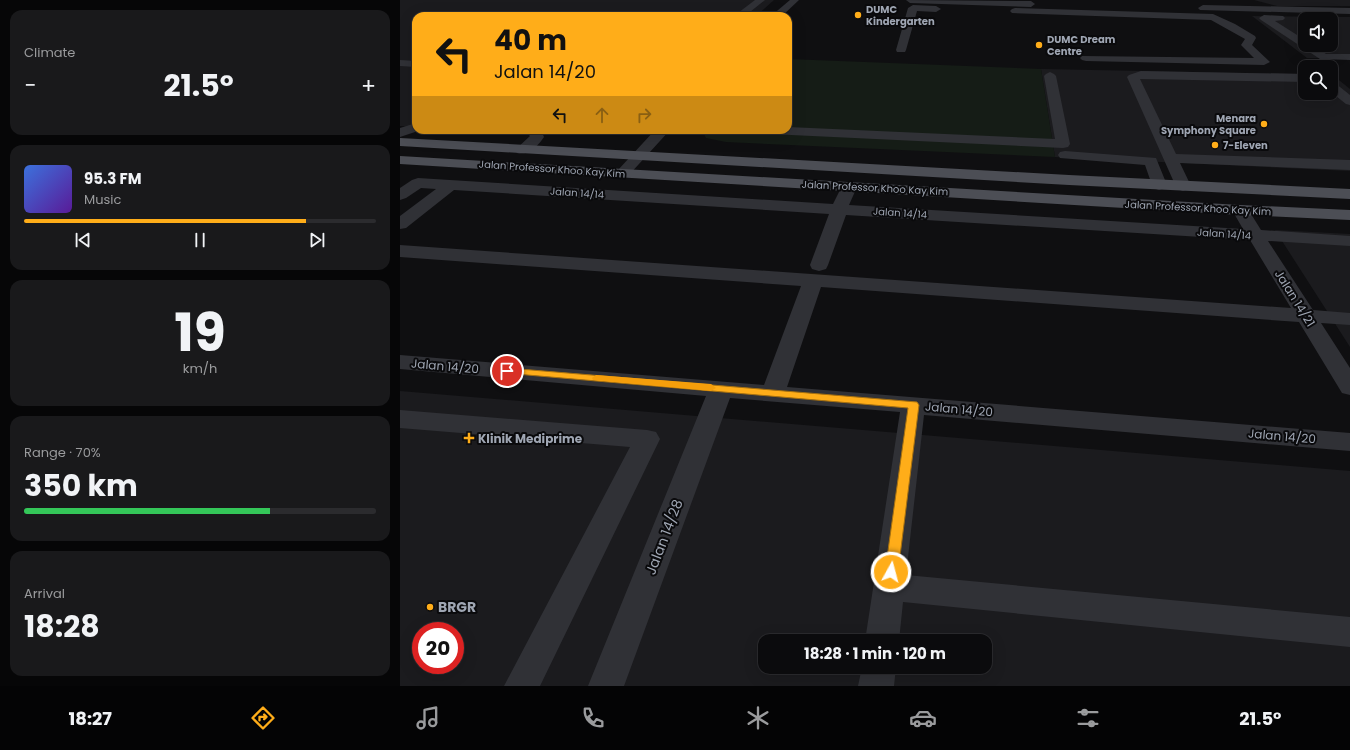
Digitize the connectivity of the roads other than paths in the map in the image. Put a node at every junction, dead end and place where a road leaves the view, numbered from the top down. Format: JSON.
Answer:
{"nodes":[{"id":1,"x":761,"y":0,"type":"edge"},
{"id":2,"x":795,"y":0,"type":"edge"},
{"id":3,"x":910,"y":0,"type":"edge"},
{"id":4,"x":1239,"y":0,"type":"edge"},
{"id":5,"x":1028,"y":2,"type":"edge"},
{"id":6,"x":1014,"y":7,"type":"junction"},
{"id":7,"x":1251,"y":9,"type":"junction"},
{"id":8,"x":1329,"y":11,"type":"junction"},
{"id":9,"x":1350,"y":11,"type":"edge"},
{"id":10,"x":745,"y":12,"type":"edge"},
{"id":11,"x":781,"y":12,"type":"edge"},
{"id":12,"x":1264,"y":18,"type":"junction"},
{"id":13,"x":1346,"y":19,"type":"edge"},
{"id":14,"x":1298,"y":40,"type":"edge"},
{"id":15,"x":901,"y":50,"type":"dead end"},
{"id":16,"x":1316,"y":52,"type":"edge"},
{"id":17,"x":1350,"y":57,"type":"edge"},
{"id":18,"x":1086,"y":58,"type":"dead end"},
{"id":19,"x":400,"y":63,"type":"edge"},
{"id":20,"x":412,"y":64,"type":"edge"},
{"id":21,"x":1050,"y":76,"type":"dead end"},
{"id":22,"x":1298,"y":78,"type":"edge"},
{"id":23,"x":1338,"y":92,"type":"edge"},
{"id":24,"x":1350,"y":101,"type":"edge"},
{"id":25,"x":412,"y":128,"type":"edge"},
{"id":26,"x":792,"y":131,"type":"edge"},
{"id":27,"x":400,"y":133,"type":"edge"},
{"id":28,"x":536,"y":134,"type":"edge"},
{"id":29,"x":659,"y":134,"type":"edge"},
{"id":30,"x":400,"y":142,"type":"edge"},
{"id":31,"x":522,"y":150,"type":"junction"},
{"id":32,"x":1064,"y":150,"type":"junction"},
{"id":33,"x":639,"y":156,"type":"junction"},
{"id":34,"x":1170,"y":158,"type":"junction"},
{"id":35,"x":400,"y":160,"type":"edge"},
{"id":36,"x":1350,"y":165,"type":"edge"},
{"id":37,"x":623,"y":173,"type":"junction"},
{"id":38,"x":1069,"y":180,"type":"junction"},
{"id":39,"x":451,"y":185,"type":"junction"},
{"id":40,"x":1159,"y":185,"type":"junction"},
{"id":41,"x":1183,"y":186,"type":"junction"},
{"id":42,"x":849,"y":187,"type":"junction"},
{"id":43,"x":1350,"y":194,"type":"edge"},
{"id":44,"x":400,"y":195,"type":"edge"},
{"id":45,"x":839,"y":209,"type":"junction"},
{"id":46,"x":1240,"y":210,"type":"junction"},
{"id":47,"x":1350,"y":216,"type":"edge"},
{"id":48,"x":400,"y":224,"type":"edge"},
{"id":49,"x":1256,"y":236,"type":"junction"},
{"id":50,"x":1350,"y":241,"type":"edge"},
{"id":51,"x":400,"y":251,"type":"edge"},
{"id":52,"x":816,"y":273,"type":"junction"},
{"id":53,"x":1306,"y":316,"type":"junction"},
{"id":54,"x":1350,"y":319,"type":"edge"},
{"id":55,"x":400,"y":362,"type":"edge"},
{"id":56,"x":1350,"y":387,"type":"edge"},
{"id":57,"x":722,"y":388,"type":"junction"},
{"id":58,"x":773,"y":393,"type":"junction"},
{"id":59,"x":914,"y":405,"type":"junction"},
{"id":60,"x":400,"y":419,"type":"edge"},
{"id":61,"x":1350,"y":442,"type":"edge"},
{"id":62,"x":889,"y":587,"type":"junction"},
{"id":63,"x":1350,"y":632,"type":"edge"},
{"id":64,"x":883,"y":634,"type":"edge"},
{"id":65,"x":878,"y":674,"type":"edge"},
{"id":66,"x":522,"y":686,"type":"edge"},
{"id":67,"x":606,"y":686,"type":"edge"},
{"id":68,"x":876,"y":686,"type":"edge"}],
"edges":[{"from":1,"to":10,"type":"street"},
{"from":2,"to":11,"type":"street"},
{"from":3,"to":6,"type":"street"},
{"from":4,"to":7,"type":"street"},
{"from":5,"to":6,"type":"street"},
{"from":5,"to":7,"type":"street"},
{"from":6,"to":15,"type":"street"},
{"from":6,"to":18,"type":"street"},
{"from":7,"to":8,"type":"street"},
{"from":7,"to":12,"type":"street"},
{"from":8,"to":9,"type":"street"},
{"from":8,"to":13,"type":"street"},
{"from":12,"to":13,"type":"street"},
{"from":12,"to":14,"type":"street"},
{"from":16,"to":17,"type":"street"},
{"from":19,"to":20,"type":"street"},
{"from":21,"to":32,"type":"street"},
{"from":22,"to":34,"type":"street"},
{"from":23,"to":24,"type":"street"},
{"from":25,"to":27,"type":"street"},
{"from":26,"to":32,"type":"street"},
{"from":28,"to":31,"type":"street"},
{"from":29,"to":33,"type":"street"},
{"from":30,"to":31,"type":"main road","name":"Jalan Professor Khoo Kay Kim"},
{"from":31,"to":33,"type":"main road","name":"Jalan Professor Khoo Kay Kim"},
{"from":32,"to":38,"type":"street"},
{"from":32,"to":40,"type":"street"},
{"from":33,"to":37,"type":"street"},
{"from":33,"to":38,"type":"main road","name":"Jalan Professor Khoo Kay Kim"},
{"from":34,"to":36,"type":"street"},
{"from":34,"to":41,"type":"street"},
{"from":35,"to":37,"type":"main road","name":"Jalan Professor Khoo Kay Kim"},
{"from":37,"to":42,"type":"main road","name":"Jalan Professor Khoo Kay Kim"},
{"from":38,"to":40,"type":"main road","name":"Jalan Professor Khoo Kay Kim"},
{"from":39,"to":44,"type":"street","name":"Jalan 14/14"},
{"from":39,"to":45,"type":"street","name":"Jalan 14/14"},
{"from":39,"to":48,"type":"street"},
{"from":40,"to":41,"type":"main road","name":"Jalan Professor Khoo Kay Kim"},
{"from":41,"to":43,"type":"main road","name":"Jalan Professor Khoo Kay Kim"},
{"from":42,"to":45,"type":"street"},
{"from":42,"to":46,"type":"main road","name":"Jalan Professor Khoo Kay Kim"},
{"from":45,"to":49,"type":"street","name":"Jalan 14/14"},
{"from":45,"to":52,"type":"street"},
{"from":46,"to":47,"type":"main road","name":"Jalan Professor Khoo Kay Kim"},
{"from":46,"to":49,"type":"street","name":"Jalan 14/21"},
{"from":49,"to":50,"type":"street","name":"Jalan 14/14"},
{"from":49,"to":53,"type":"street","name":"Jalan 14/21"},
{"from":51,"to":52,"type":"street"},
{"from":52,"to":53,"type":"street"},
{"from":52,"to":58,"type":"street"},
{"from":53,"to":54,"type":"street"},
{"from":53,"to":56,"type":"street","name":"Jalan 14/21"},
{"from":55,"to":57,"type":"street","name":"Jalan 14/20"},
{"from":57,"to":58,"type":"street","name":"Jalan 14/20"},
{"from":57,"to":67,"type":"street","name":"Jalan 14/28"},
{"from":58,"to":59,"type":"street","name":"Jalan 14/20"},
{"from":59,"to":61,"type":"street","name":"Jalan 14/20"},
{"from":59,"to":62,"type":"street"},
{"from":60,"to":66,"type":"street"},
{"from":62,"to":63,"type":"street"},
{"from":62,"to":64,"type":"street"},
{"from":65,"to":68,"type":"street"}]}
